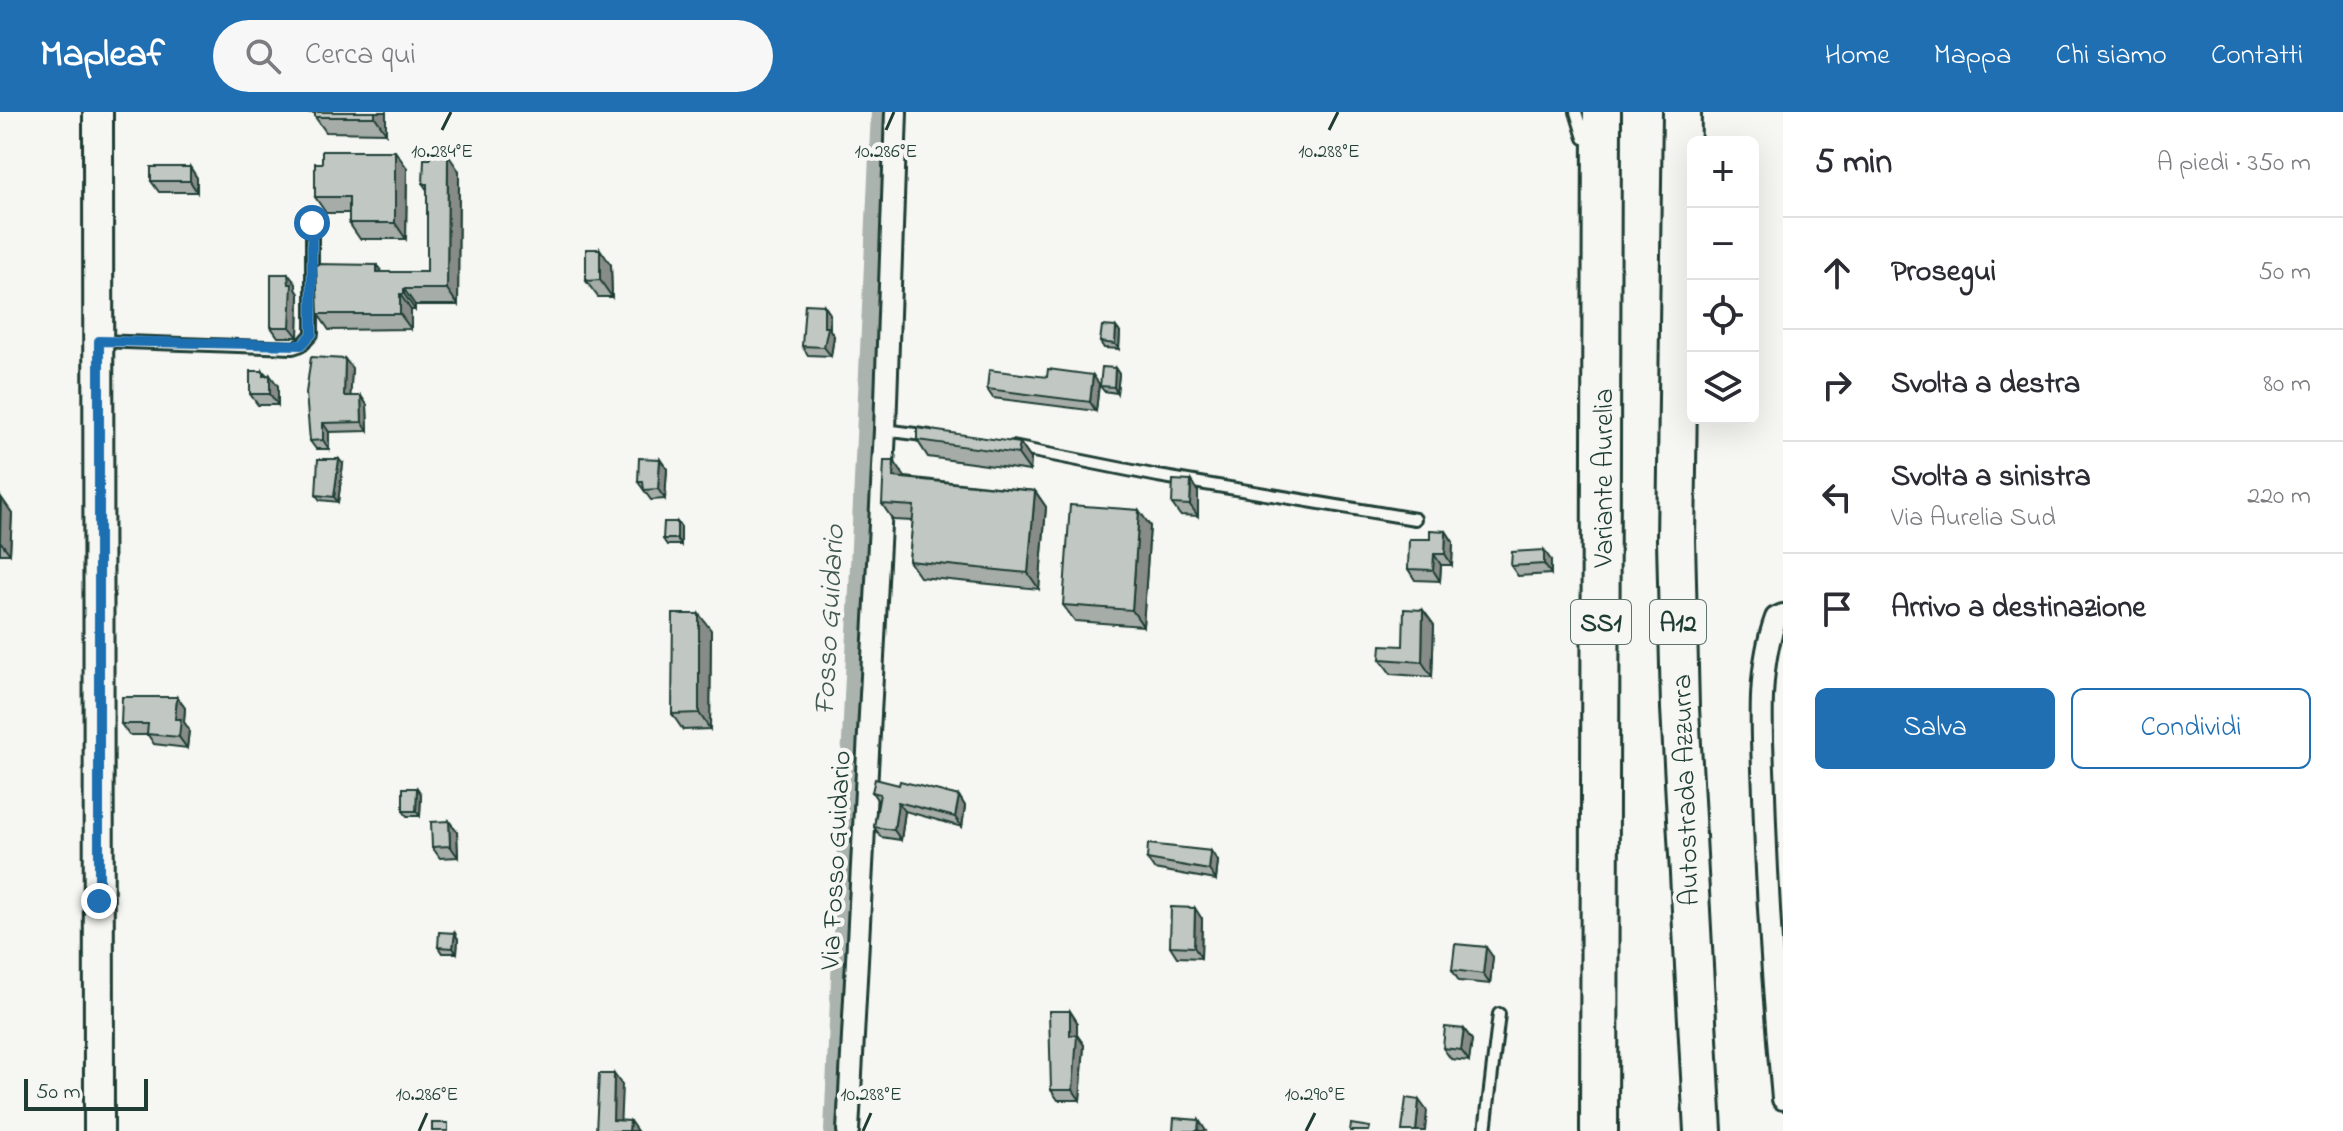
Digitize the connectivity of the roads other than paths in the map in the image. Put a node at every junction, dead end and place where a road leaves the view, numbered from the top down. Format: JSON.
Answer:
{"nodes":[{"id":1,"x":98,"y":112,"type":"edge"},
{"id":2,"x":896,"y":112,"type":"edge"},
{"id":3,"x":1682,"y":112,"type":"edge"},
{"id":4,"x":1706,"y":112,"type":"edge"},
{"id":5,"x":1586,"y":118,"type":"edge"},
{"id":6,"x":1705,"y":136,"type":"edge"},
{"id":7,"x":312,"y":223,"type":"dead end"},
{"id":8,"x":99,"y":341,"type":"junction"},
{"id":9,"x":1700,"y":424,"type":"edge"},
{"id":10,"x":885,"y":430,"type":"junction"},
{"id":11,"x":945,"y":437,"type":"edge"},
{"id":12,"x":1005,"y":446,"type":"edge"},
{"id":13,"x":1415,"y":519,"type":"dead end"},
{"id":14,"x":1783,"y":615,"type":"edge"},
{"id":15,"x":1499,"y":1014,"type":"dead end"},
{"id":16,"x":1783,"y":1099,"type":"edge"},
{"id":17,"x":99,"y":1131,"type":"edge"},
{"id":18,"x":848,"y":1131,"type":"edge"},
{"id":19,"x":1485,"y":1131,"type":"edge"},
{"id":20,"x":1581,"y":1131,"type":"edge"},
{"id":21,"x":1599,"y":1131,"type":"edge"},
{"id":22,"x":1703,"y":1131,"type":"edge"},
{"id":23,"x":1725,"y":1131,"type":"edge"}],
"edges":[{"from":1,"to":8,"type":"main road"},
{"from":2,"to":10,"type":"street","name":"Via Fosso Guidario"},
{"from":3,"to":22,"type":"highway","name":"Autostrada Azzurra","number":"A12"},
{"from":4,"to":6,"type":"highway"},
{"from":5,"to":20,"type":"highway","name":"Variante Aurelia","number":"SS1"},
{"from":5,"to":21,"type":"highway","name":"Variante Aurelia","number":"SS1"},
{"from":7,"to":8,"type":"lane"},
{"from":8,"to":17,"type":"main road"},
{"from":9,"to":23,"type":"highway","name":"Autostrada Azzurra","number":"A12"},
{"from":10,"to":11,"type":"lane"},
{"from":10,"to":18,"type":"street","name":"Via Fosso Guidario"},
{"from":12,"to":13,"type":"lane"},
{"from":14,"to":16,"type":"street"},
{"from":15,"to":19,"type":"lane"}]}
